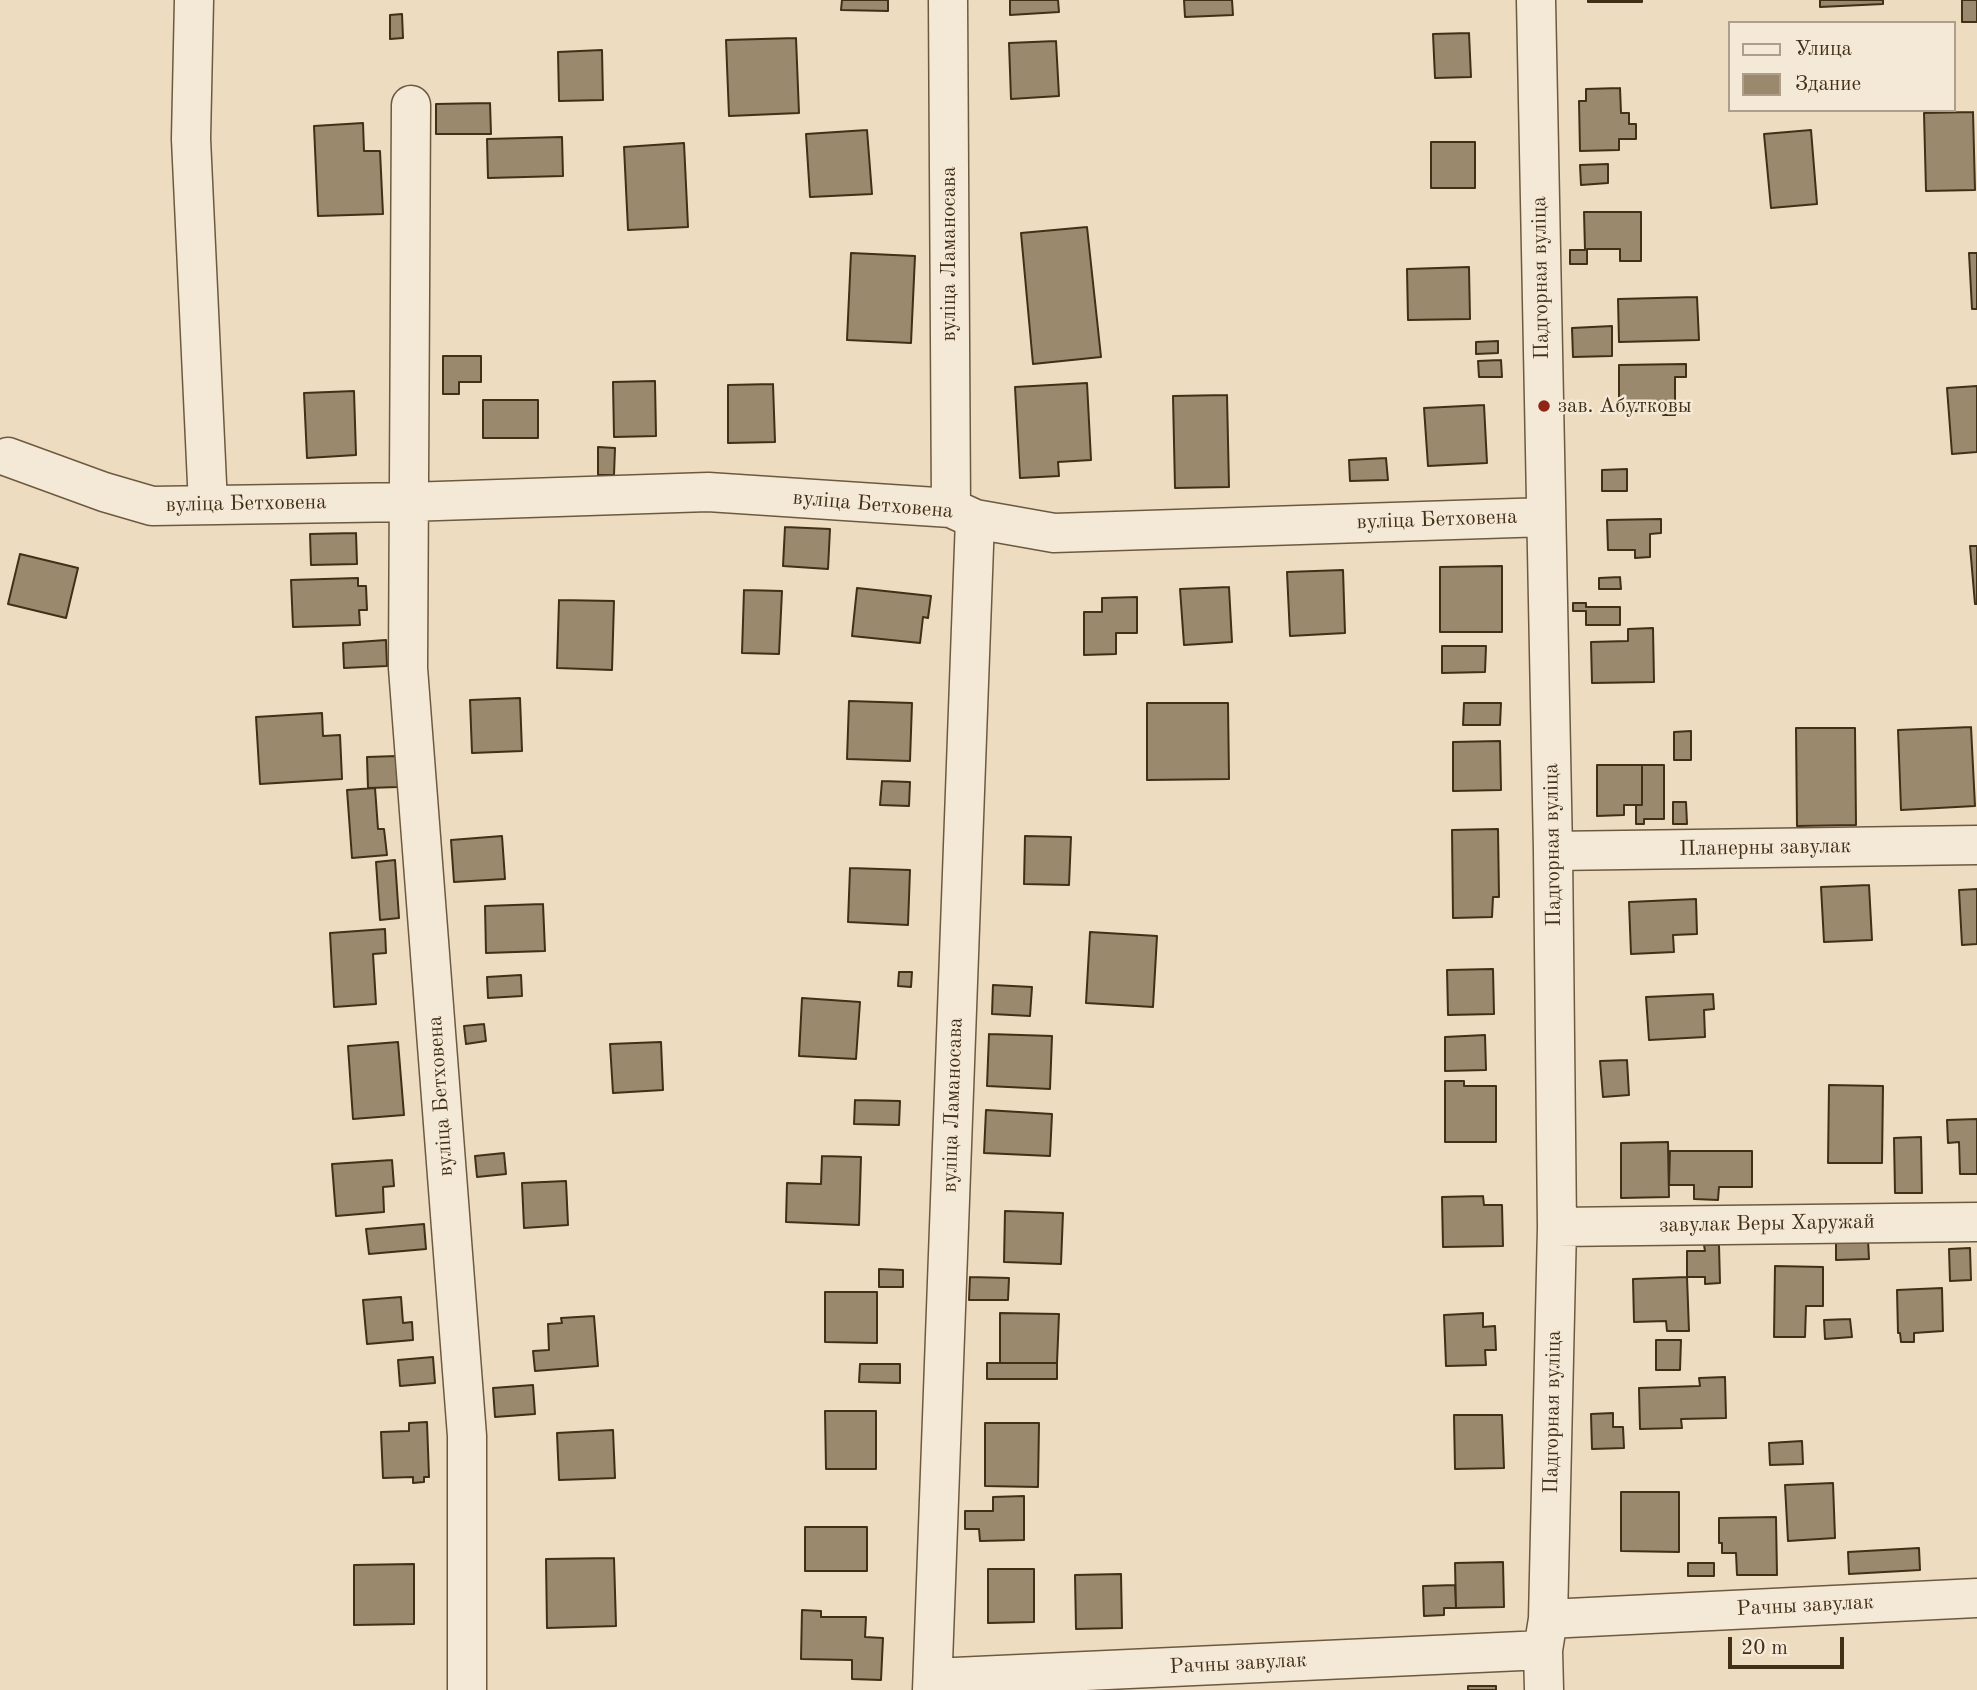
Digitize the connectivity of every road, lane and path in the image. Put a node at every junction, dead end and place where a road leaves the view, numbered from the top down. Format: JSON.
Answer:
{"nodes":[{"id":1,"x":194,"y":0,"type":"edge"},
{"id":2,"x":948,"y":0,"type":"edge"},
{"id":3,"x":1536,"y":0,"type":"edge"},
{"id":4,"x":411,"y":105,"type":"dead end"},
{"id":5,"x":8,"y":457,"type":"dead end"},
{"id":6,"x":408,"y":502,"type":"junction"},
{"id":7,"x":208,"y":505,"type":"junction"},
{"id":8,"x":963,"y":514,"type":"junction"},
{"id":9,"x":1546,"y":517,"type":"junction"},
{"id":10,"x":1977,"y":845,"type":"edge"},
{"id":11,"x":1553,"y":851,"type":"junction"},
{"id":12,"x":1977,"y":1222,"type":"edge"},
{"id":13,"x":1557,"y":1227,"type":"junction"},
{"id":14,"x":1977,"y":1598,"type":"edge"},
{"id":15,"x":1546,"y":1634,"type":"junction"},
{"id":16,"x":933,"y":1684,"type":"edge"},
{"id":17,"x":467,"y":1690,"type":"edge"},
{"id":18,"x":1544,"y":1690,"type":"edge"}],
"edges":[{"from":1,"to":7,"type":"street"},
{"from":2,"to":8,"type":"street","name":"вуліца Ламаносава"},
{"from":3,"to":9,"type":"street","name":"Падгорная вуліца"},
{"from":4,"to":6,"type":"street","name":"вуліца Бетховена"},
{"from":5,"to":7,"type":"street","name":"вуліца Бетховена"},
{"from":6,"to":7,"type":"street","name":"вуліца Бетховена"},
{"from":6,"to":8,"type":"street","name":"вуліца Бетховена"},
{"from":6,"to":17,"type":"street","name":"вуліца Бетховена"},
{"from":8,"to":9,"type":"street","name":"вуліца Бетховена"},
{"from":8,"to":16,"type":"street","name":"вуліца Ламаносава"},
{"from":9,"to":11,"type":"street","name":"Падгорная вуліца"},
{"from":10,"to":11,"type":"street","name":"Планерны завулак"},
{"from":11,"to":13,"type":"street","name":"Падгорная вуліца"},
{"from":12,"to":13,"type":"street","name":"завулак Веры Харужай"},
{"from":13,"to":15,"type":"street","name":"Падгорная вуліца"},
{"from":14,"to":15,"type":"street","name":"Рачны завулак"},
{"from":15,"to":16,"type":"street","name":"Рачны завулак"},
{"from":15,"to":18,"type":"street","name":"Падгорная вуліца"}]}
